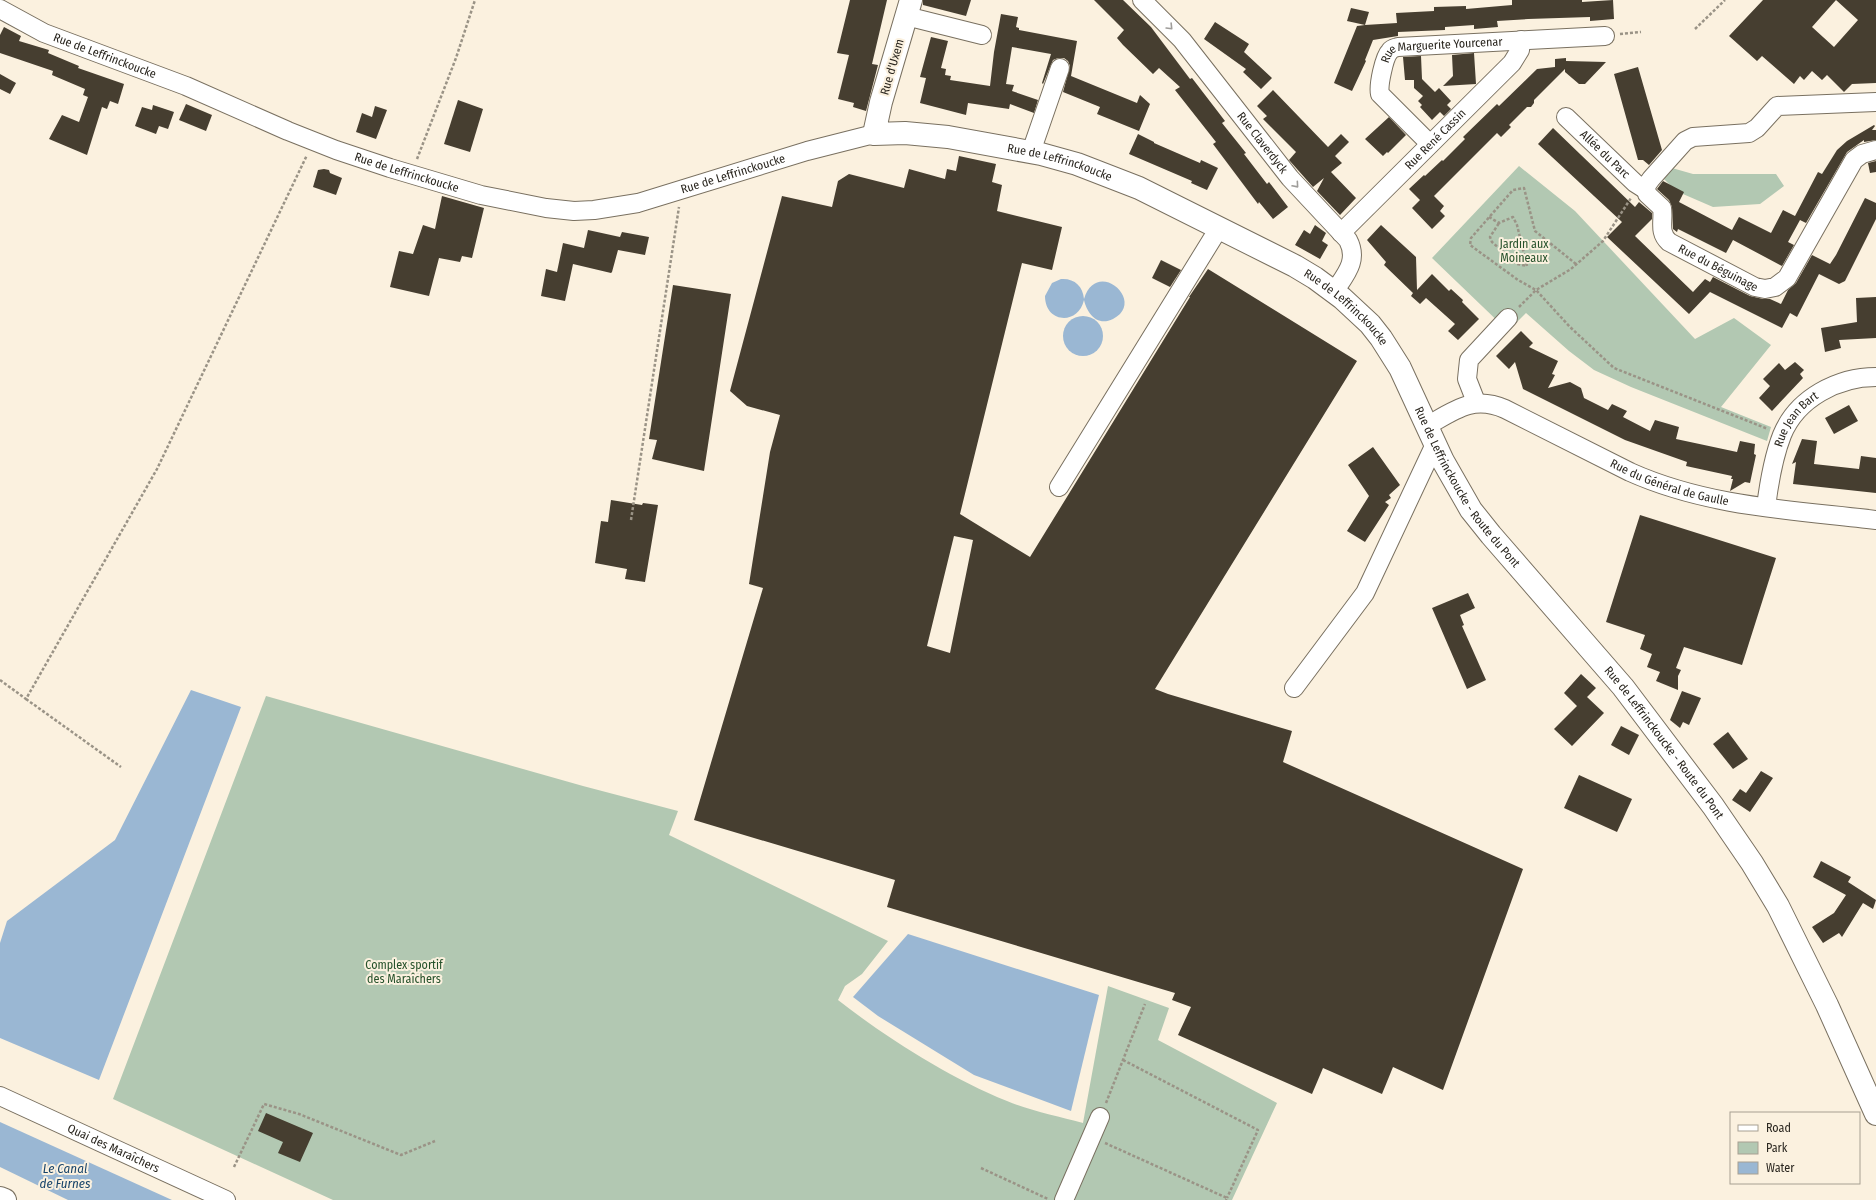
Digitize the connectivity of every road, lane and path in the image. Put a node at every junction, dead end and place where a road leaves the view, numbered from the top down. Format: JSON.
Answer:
{"nodes":[{"id":1,"x":475,"y":0,"type":"edge"},
{"id":2,"x":1142,"y":0,"type":"edge"},
{"id":3,"x":1726,"y":0,"type":"edge"},
{"id":4,"x":908,"y":8,"type":"edge"},
{"id":5,"x":0,"y":9,"type":"edge"},
{"id":6,"x":1695,"y":29,"type":"dead end"},
{"id":7,"x":1641,"y":32,"type":"dead end"},
{"id":8,"x":982,"y":35,"type":"dead end"},
{"id":9,"x":1605,"y":36,"type":"joint"},
{"id":10,"x":1521,"y":40,"type":"junction"},
{"id":11,"x":1060,"y":68,"type":"dead end"},
{"id":12,"x":1876,"y":102,"type":"edge"},
{"id":13,"x":1566,"y":117,"type":"dead end"},
{"id":14,"x":874,"y":134,"type":"junction"},
{"id":15,"x":313,"y":141,"type":"junction"},
{"id":16,"x":1430,"y":144,"type":"junction"},
{"id":17,"x":1876,"y":150,"type":"edge"},
{"id":18,"x":1031,"y":152,"type":"junction"},
{"id":19,"x":412,"y":175,"type":"junction"},
{"id":20,"x":1642,"y":188,"type":"junction"},
{"id":21,"x":681,"y":191,"type":"junction"},
{"id":22,"x":1490,"y":217,"type":"junction"},
{"id":23,"x":1499,"y":224,"type":"junction"},
{"id":24,"x":1219,"y":228,"type":"junction"},
{"id":25,"x":1342,"y":233,"type":"junction"},
{"id":26,"x":1576,"y":264,"type":"junction"},
{"id":27,"x":1536,"y":290,"type":"junction"},
{"id":28,"x":1334,"y":292,"type":"junction"},
{"id":29,"x":1508,"y":318,"type":"joint"},
{"id":30,"x":1876,"y":377,"type":"edge"},
{"id":31,"x":1414,"y":398,"type":"joint"},
{"id":32,"x":1476,"y":402,"type":"junction"},
{"id":33,"x":1431,"y":435,"type":"junction"},
{"id":34,"x":1782,"y":435,"type":"junction"},
{"id":35,"x":1059,"y":487,"type":"dead end"},
{"id":36,"x":1766,"y":507,"type":"junction"},
{"id":37,"x":631,"y":520,"type":"dead end"},
{"id":38,"x":1876,"y":520,"type":"edge"},
{"id":39,"x":0,"y":680,"type":"edge"},
{"id":40,"x":1294,"y":688,"type":"dead end"},
{"id":41,"x":26,"y":699,"type":"junction"},
{"id":42,"x":122,"y":767,"type":"dead end"},
{"id":43,"x":1145,"y":1004,"type":"dead end"},
{"id":44,"x":1123,"y":1060,"type":"junction"},
{"id":45,"x":0,"y":1096,"type":"edge"},
{"id":46,"x":1875,"y":1108,"type":"edge"},
{"id":47,"x":1100,"y":1117,"type":"joint"},
{"id":48,"x":1092,"y":1136,"type":"junction"},
{"id":49,"x":435,"y":1141,"type":"dead end"},
{"id":50,"x":234,"y":1167,"type":"dead end"},
{"id":51,"x":981,"y":1168,"type":"dead end"},
{"id":52,"x":0,"y":1198,"type":"edge"},
{"id":53,"x":1226,"y":1199,"type":"edge"},
{"id":54,"x":5,"y":1200,"type":"edge"},
{"id":55,"x":226,"y":1200,"type":"edge"},
{"id":56,"x":1051,"y":1200,"type":"edge"},
{"id":57,"x":1064,"y":1200,"type":"edge"}],
"edges":[{"from":1,"to":19,"type":"path"},
{"from":2,"to":25,"type":"street","name":"Rue Claverdyck","one_way":true},
{"from":3,"to":6,"type":"path"},
{"from":4,"to":8,"type":"street"},
{"from":4,"to":14,"type":"main road","name":"Rue d'Uxem"},
{"from":5,"to":15,"type":"street","name":"Rue de Leffrinckoucke"},
{"from":7,"to":9,"type":"path"},
{"from":9,"to":10,"type":"street","name":"Rue Marguerite Yourcenar"},
{"from":10,"to":16,"type":"street","name":"Rue René Cassin"},
{"from":10,"to":16,"type":"street","name":"Rue Marguerite Yourcenar"},
{"from":11,"to":18,"type":"street"},
{"from":12,"to":20,"type":"street"},
{"from":13,"to":20,"type":"street","name":"Allée du Parc"},
{"from":14,"to":18,"type":"main road","name":"Rue de Leffrinckoucke"},
{"from":14,"to":21,"type":"street","name":"Rue de Leffrinckoucke"},
{"from":15,"to":19,"type":"street","name":"Rue de Leffrinckoucke"},
{"from":15,"to":41,"type":"path"},
{"from":16,"to":25,"type":"street","name":"Rue René Cassin"},
{"from":17,"to":20,"type":"street","name":"Rue du Béguinage"},
{"from":18,"to":24,"type":"main road","name":"Rue de Leffrinckoucke"},
{"from":19,"to":21,"type":"street","name":"Rue de Leffrinckoucke"},
{"from":20,"to":26,"type":"path"},
{"from":21,"to":37,"type":"path"},
{"from":22,"to":23,"type":"path"},
{"from":22,"to":26,"type":"path"},
{"from":22,"to":27,"type":"path"},
{"from":23,"to":23,"type":"path"},
{"from":24,"to":28,"type":"main road","name":"Rue de Leffrinckoucke"},
{"from":24,"to":35,"type":"street"},
{"from":25,"to":28,"type":"street","name":"Rue Claverdyck"},
{"from":26,"to":27,"type":"path"},
{"from":27,"to":29,"type":"path"},
{"from":27,"to":34,"type":"path"},
{"from":28,"to":31,"type":"main road","name":"Rue de Leffrinckoucke"},
{"from":29,"to":32,"type":"street"},
{"from":30,"to":34,"type":"street","name":"Rue Jean Bart"},
{"from":31,"to":33,"type":"main road","name":"Rue de Leffrinckoucke - Route du Pont"},
{"from":32,"to":33,"type":"street"},
{"from":32,"to":36,"type":"street","name":"Rue du Général de Gaulle"},
{"from":33,"to":40,"type":"street"},
{"from":33,"to":46,"type":"main road","name":"Rue de Leffrinckoucke - Route du Pont"},
{"from":34,"to":36,"type":"street","name":"Rue Jean Bart"},
{"from":36,"to":38,"type":"street","name":"Rue du Général de Gaulle"},
{"from":39,"to":41,"type":"path"},
{"from":41,"to":42,"type":"path"},
{"from":43,"to":44,"type":"path"},
{"from":44,"to":47,"type":"path"},
{"from":44,"to":53,"type":"path"},
{"from":45,"to":55,"type":"street","name":"Quai des Maraîchers"},
{"from":47,"to":48,"type":"street"},
{"from":48,"to":53,"type":"path"},
{"from":48,"to":57,"type":"street"},
{"from":49,"to":50,"type":"path"},
{"from":51,"to":56,"type":"path"},
{"from":52,"to":54,"type":"main road"}]}
